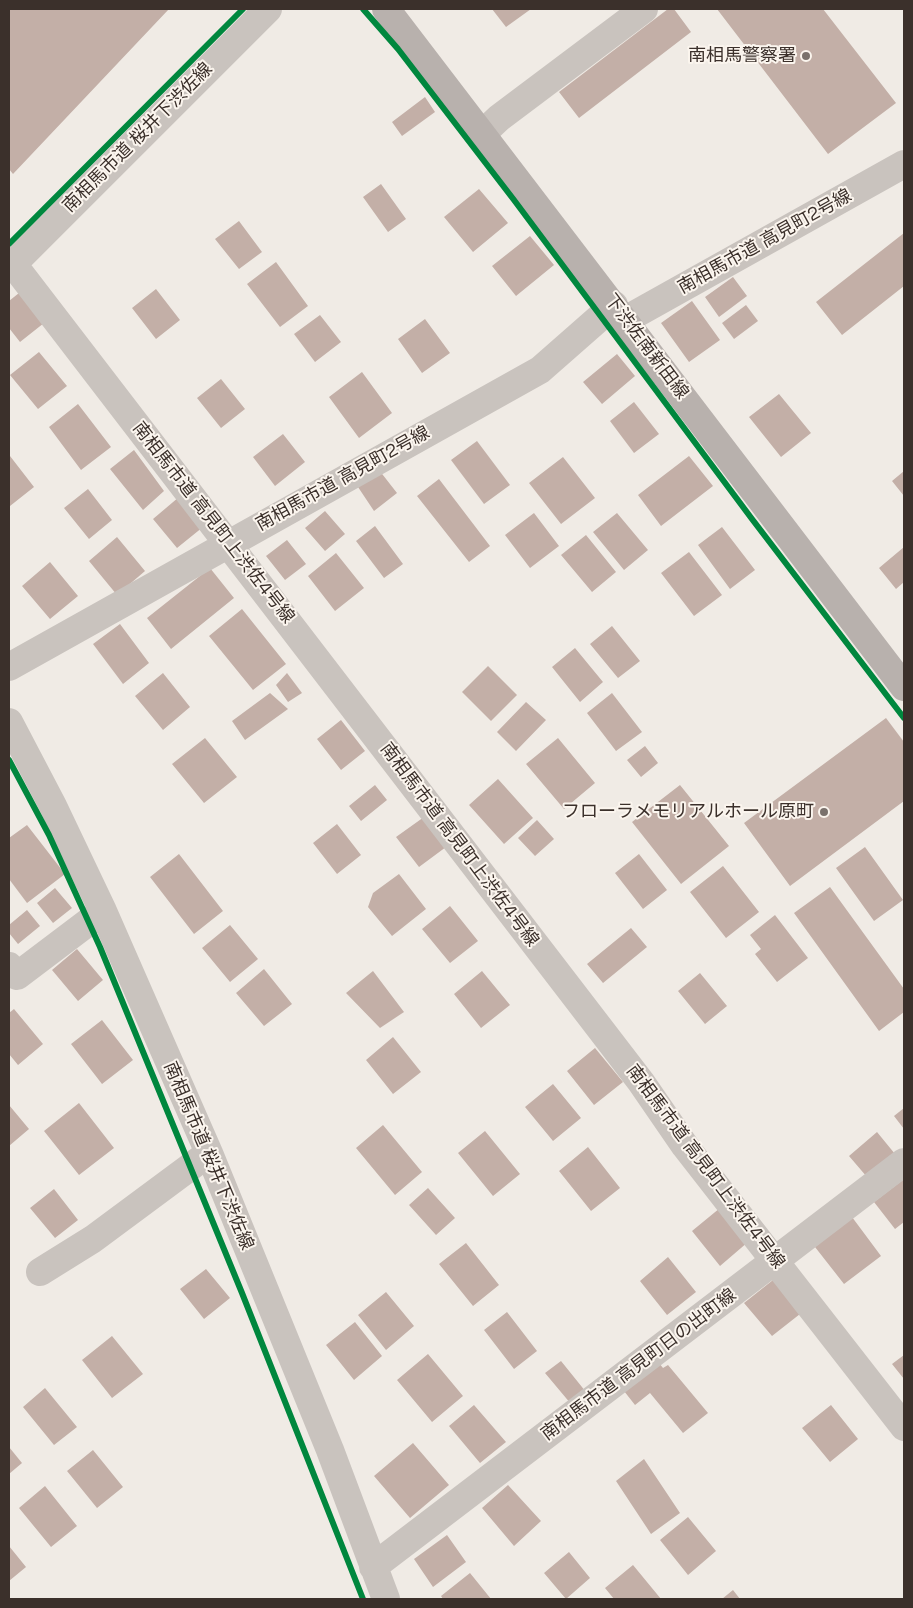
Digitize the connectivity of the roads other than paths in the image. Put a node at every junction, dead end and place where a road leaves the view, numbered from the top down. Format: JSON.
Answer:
{"nodes":[{"id":1,"x":386,"y":9,"type":"edge"},
{"id":2,"x":644,"y":9,"type":"edge"},
{"id":3,"x":251,"y":14,"type":"edge"},
{"id":4,"x":482,"y":134,"type":"junction"},
{"id":5,"x":904,"y":164,"type":"edge"},
{"id":6,"x":11,"y":266,"type":"edge"},
{"id":7,"x":620,"y":312,"type":"junction"},
{"id":8,"x":229,"y":543,"type":"junction"},
{"id":9,"x":9,"y":667,"type":"edge"},
{"id":10,"x":904,"y":687,"type":"edge"},
{"id":11,"x":9,"y":722,"type":"edge"},
{"id":12,"x":103,"y":912,"type":"junction"},
{"id":13,"x":13,"y":971,"type":"edge"},
{"id":14,"x":209,"y":1153,"type":"junction"},
{"id":15,"x":904,"y":1162,"type":"edge"},
{"id":16,"x":776,"y":1262,"type":"junction"},
{"id":17,"x":40,"y":1272,"type":"dead end"},
{"id":18,"x":904,"y":1426,"type":"edge"},
{"id":19,"x":373,"y":1567,"type":"junction"},
{"id":20,"x":386,"y":1599,"type":"edge"}],
"edges":[{"from":1,"to":4,"type":"main road","name":"下渋佐南新田線"},
{"from":2,"to":4,"type":"street"},
{"from":3,"to":6,"type":"street","name":"南相馬市道 桜井下渋佐線"},
{"from":4,"to":7,"type":"main road","name":"下渋佐南新田線"},
{"from":5,"to":7,"type":"street","name":"南相馬市道 高見町2号線"},
{"from":6,"to":8,"type":"street","name":"南相馬市道 高見町上渋佐4号線"},
{"from":7,"to":8,"type":"street","name":"南相馬市道 高見町2号線"},
{"from":7,"to":10,"type":"main road","name":"下渋佐南新田線"},
{"from":8,"to":9,"type":"street","name":"南相馬市道 高見町2号線"},
{"from":8,"to":16,"type":"street","name":"南相馬市道 高見町上渋佐4号線"},
{"from":11,"to":12,"type":"street","name":"南相馬市道 桜井下渋佐線"},
{"from":12,"to":13,"type":"street"},
{"from":12,"to":14,"type":"street","name":"南相馬市道 桜井下渋佐線"},
{"from":14,"to":17,"type":"street"},
{"from":14,"to":19,"type":"street","name":"南相馬市道 桜井下渋佐線"},
{"from":15,"to":16,"type":"street","name":"南相馬市道 高見町日の出町線"},
{"from":16,"to":18,"type":"street","name":"南相馬市道 高見町上渋佐4号線"},
{"from":16,"to":19,"type":"street","name":"南相馬市道 高見町日の出町線"},
{"from":19,"to":20,"type":"street","name":"南相馬市道 桜井下渋佐線"}]}
